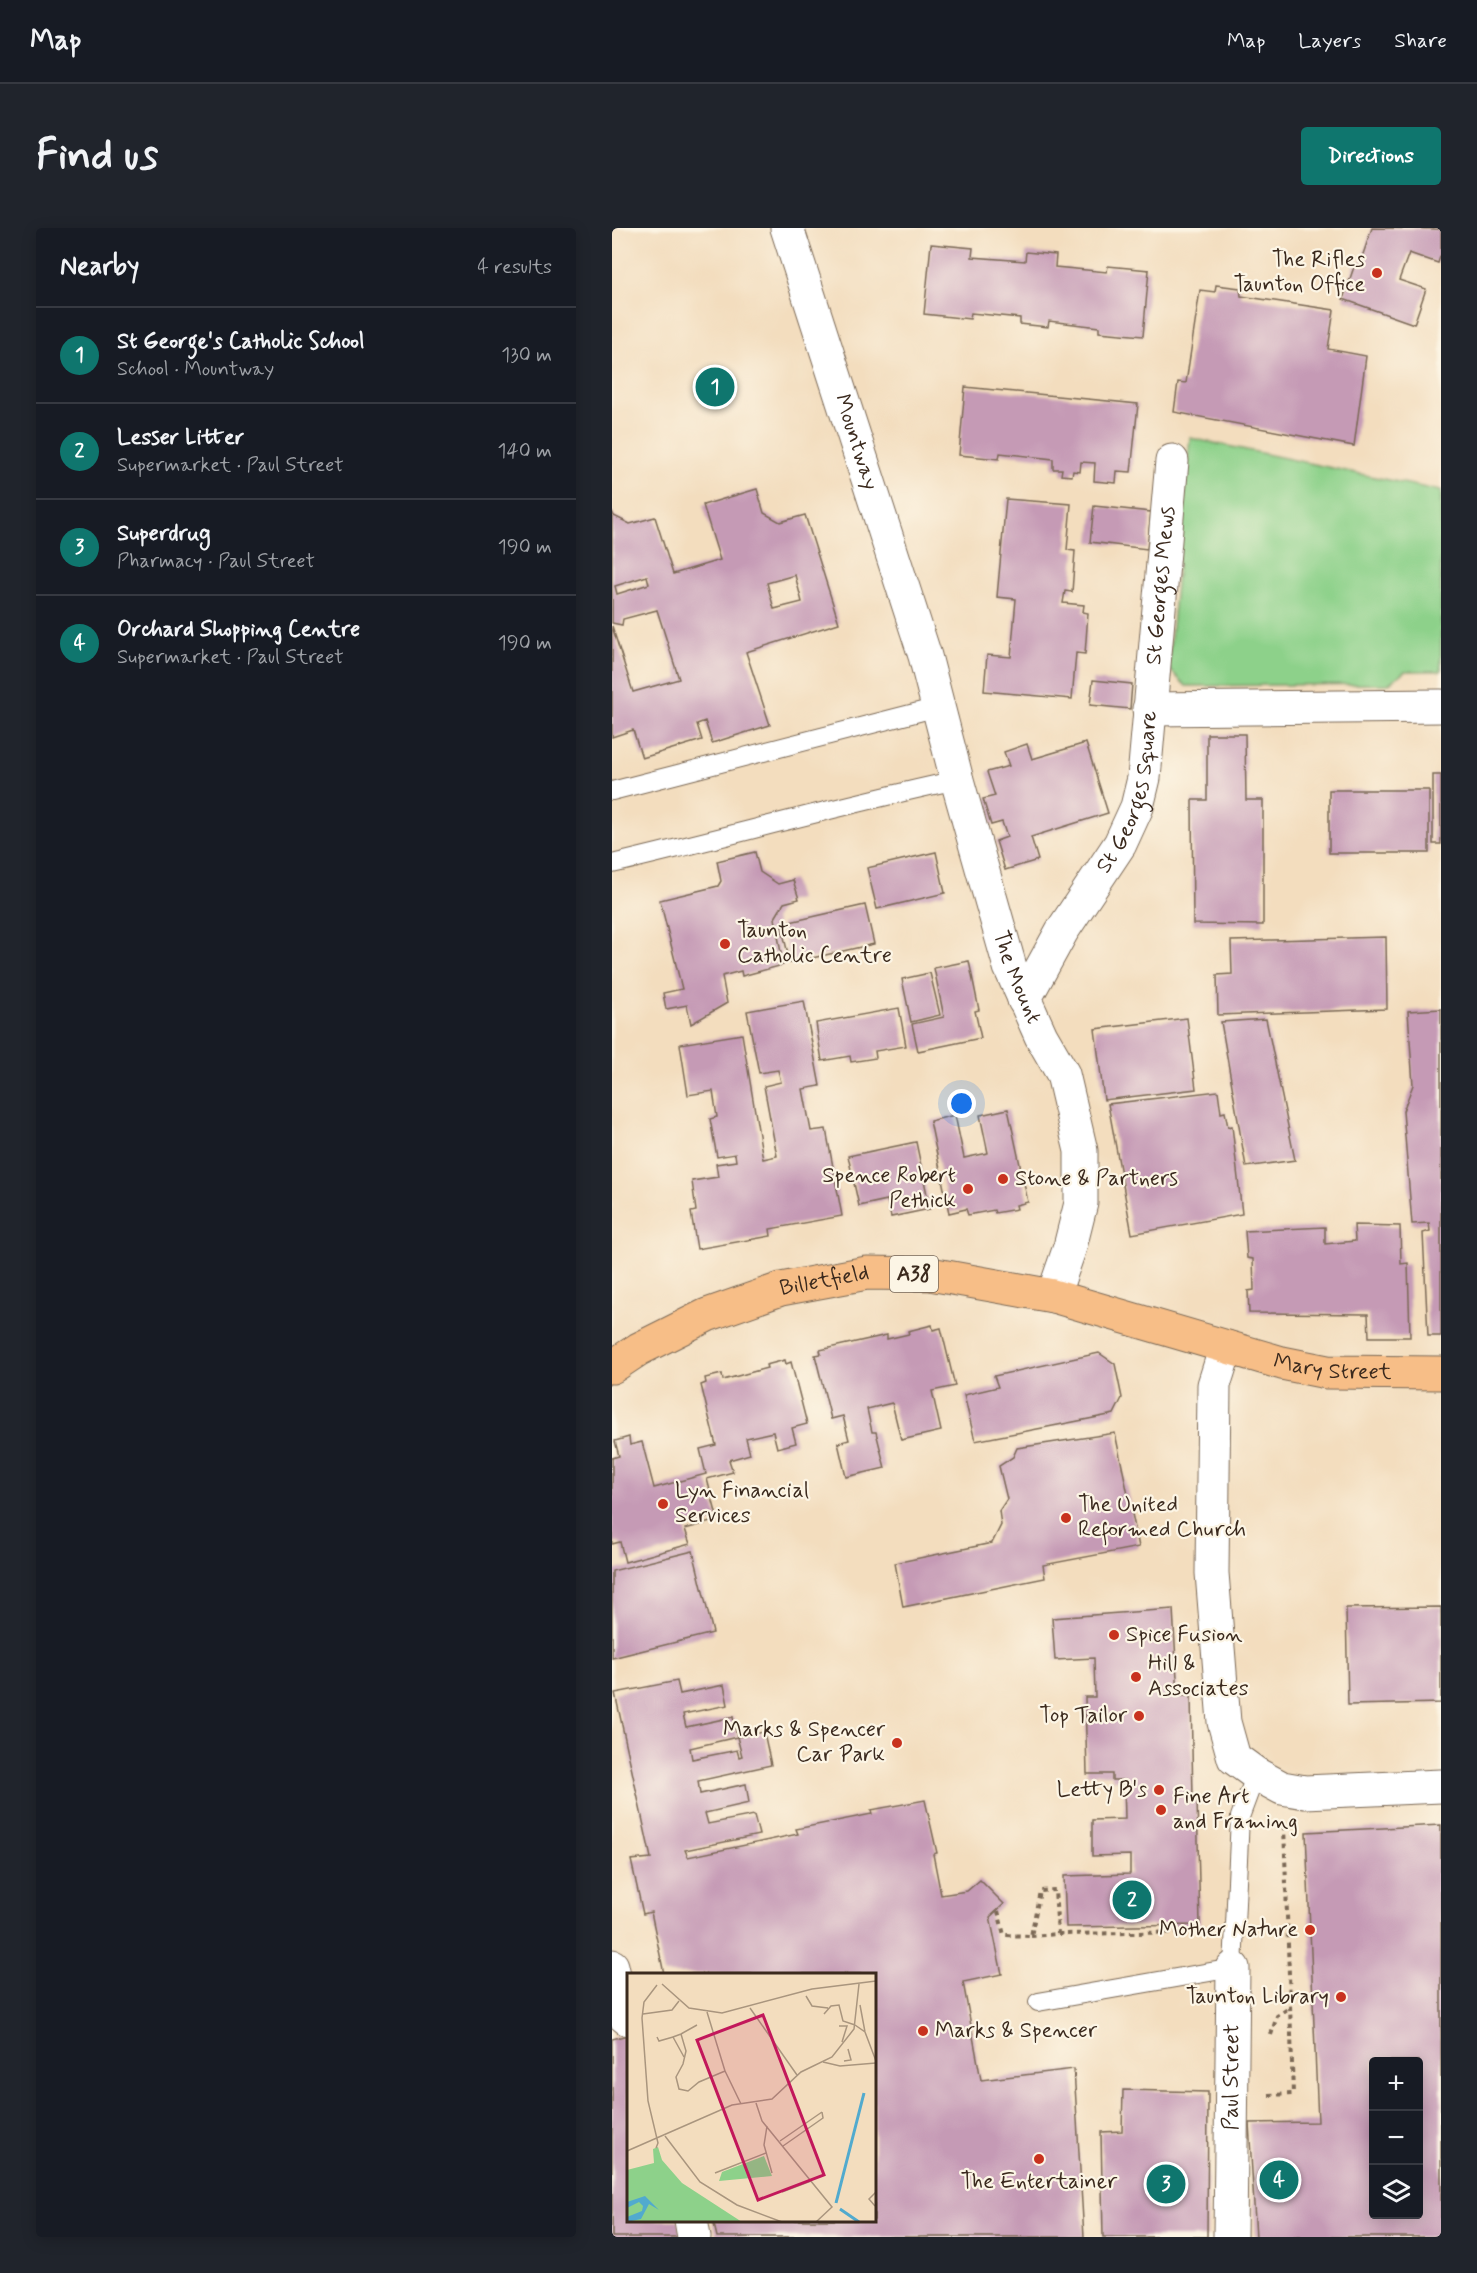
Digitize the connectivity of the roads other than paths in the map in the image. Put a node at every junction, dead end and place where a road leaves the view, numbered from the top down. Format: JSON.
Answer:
{"nodes":[{"id":1,"x":788,"y":228,"type":"edge"},
{"id":2,"x":1172,"y":461,"type":"dead end"},
{"id":3,"x":925,"y":656,"type":"joint"},
{"id":4,"x":1441,"y":706,"type":"edge"},
{"id":5,"x":938,"y":707,"type":"junction"},
{"id":6,"x":1149,"y":709,"type":"junction"},
{"id":7,"x":957,"y":780,"type":"junction"},
{"id":8,"x":612,"y":791,"type":"edge"},
{"id":9,"x":612,"y":864,"type":"edge"},
{"id":10,"x":1024,"y":1000,"type":"junction"},
{"id":11,"x":1053,"y":1296,"type":"junction"},
{"id":12,"x":1226,"y":1347,"type":"junction"},
{"id":13,"x":612,"y":1367,"type":"edge"},
{"id":14,"x":1441,"y":1373,"type":"edge"},
{"id":15,"x":1281,"y":1785,"type":"junction"},
{"id":16,"x":1441,"y":1786,"type":"edge"},
{"id":17,"x":612,"y":1966,"type":"edge"},
{"id":18,"x":1233,"y":1968,"type":"junction"},
{"id":19,"x":1038,"y":2002,"type":"dead end"},
{"id":20,"x":626,"y":2017,"type":"edge"},
{"id":21,"x":691,"y":2222,"type":"edge"},
{"id":22,"x":694,"y":2237,"type":"edge"},
{"id":23,"x":1230,"y":2237,"type":"edge"}],
"edges":[{"from":1,"to":3,"type":"street","name":"Mountway"},
{"from":2,"to":6,"type":"street","name":"St Georges Mews"},
{"from":3,"to":5,"type":"street","name":"The Mount"},
{"from":4,"to":6,"type":"street","name":"St Georges Square"},
{"from":5,"to":7,"type":"street","name":"The Mount"},
{"from":5,"to":8,"type":"lane"},
{"from":6,"to":10,"type":"street","name":"St Georges Square"},
{"from":7,"to":9,"type":"lane"},
{"from":7,"to":10,"type":"street","name":"The Mount"},
{"from":10,"to":11,"type":"street","name":"The Mount"},
{"from":11,"to":12,"type":"main road","name":"Billetfield","number":"A38"},
{"from":11,"to":13,"type":"main road","name":"Billetfield","number":"A38"},
{"from":12,"to":14,"type":"main road","name":"Mary Street","number":"A38"},
{"from":12,"to":15,"type":"street"},
{"from":15,"to":16,"type":"street"},
{"from":15,"to":18,"type":"lane","name":"Paul Street"},
{"from":17,"to":20,"type":"street"},
{"from":18,"to":19,"type":"lane"},
{"from":18,"to":23,"type":"street","name":"Paul Street"},
{"from":21,"to":22,"type":"street"}]}
